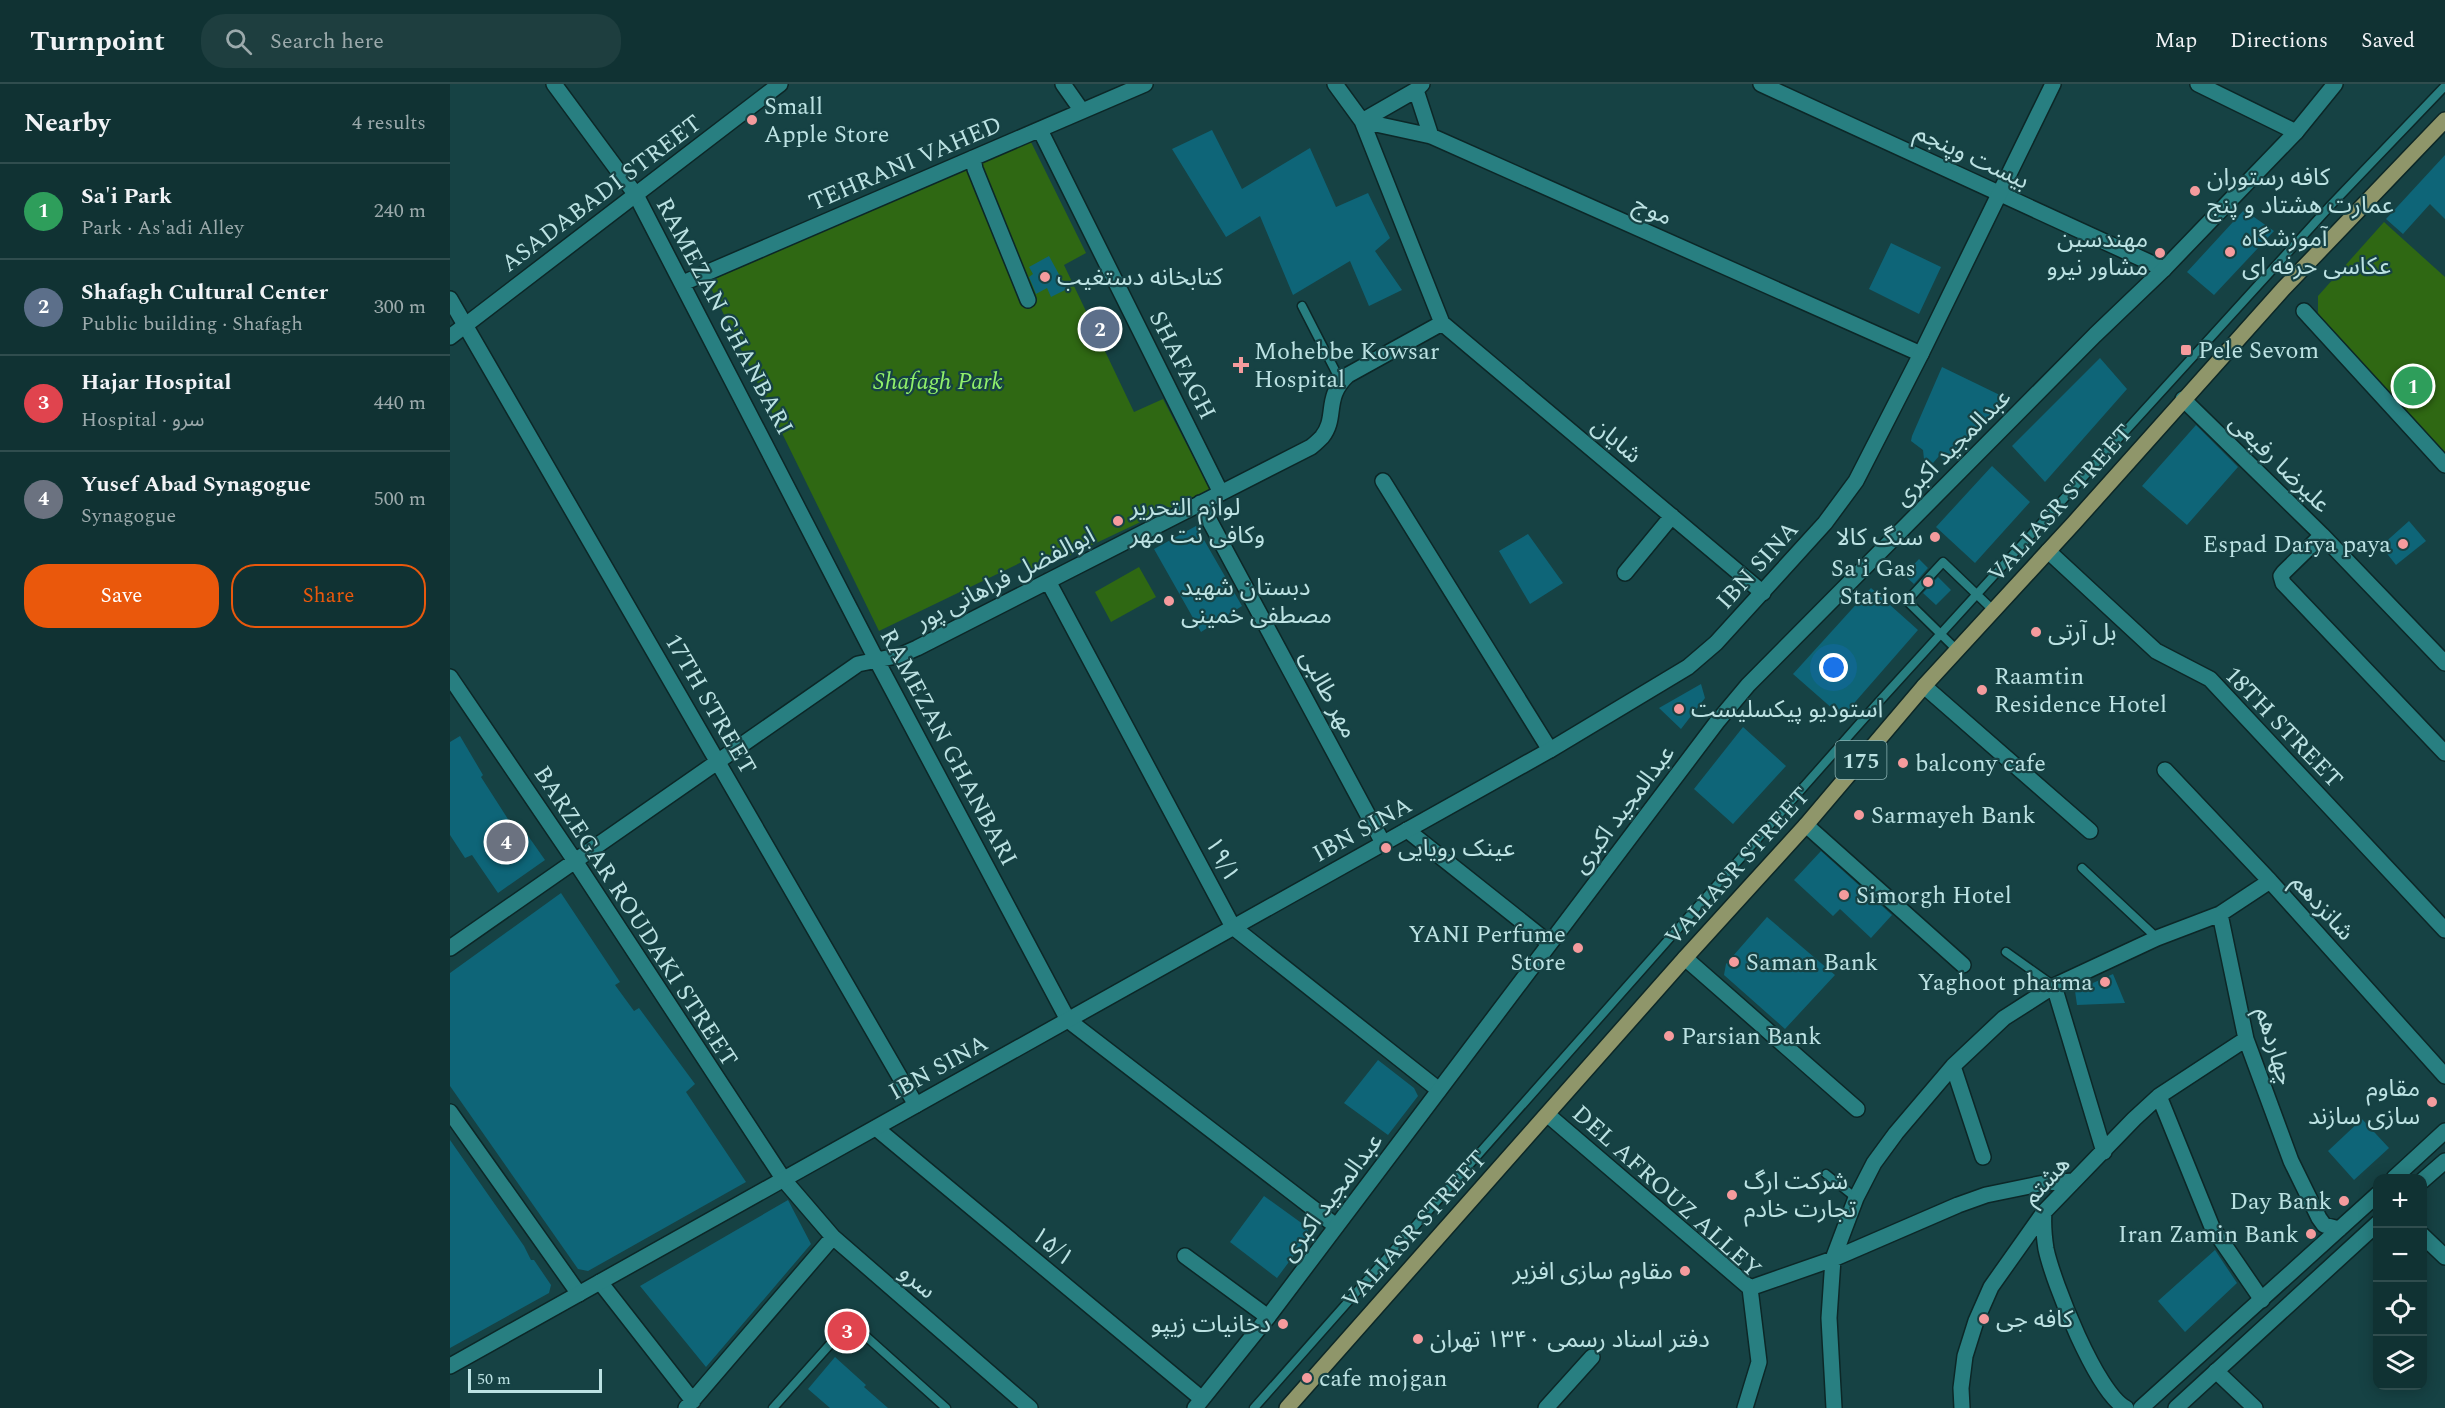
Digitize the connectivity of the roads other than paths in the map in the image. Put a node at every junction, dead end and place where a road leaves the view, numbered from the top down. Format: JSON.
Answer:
{"nodes":[{"id":1,"x":554,"y":84,"type":"edge"},
{"id":2,"x":780,"y":84,"type":"edge"},
{"id":3,"x":1063,"y":84,"type":"edge"},
{"id":4,"x":1145,"y":84,"type":"edge"},
{"id":5,"x":1335,"y":84,"type":"edge"},
{"id":6,"x":1761,"y":84,"type":"edge"},
{"id":7,"x":2053,"y":84,"type":"edge"},
{"id":8,"x":2198,"y":84,"type":"edge"},
{"id":9,"x":2335,"y":84,"type":"edge"},
{"id":10,"x":2445,"y":86,"type":"edge"},
{"id":11,"x":1419,"y":87,"type":"edge"},
{"id":12,"x":1082,"y":111,"type":"junction"},
{"id":13,"x":2445,"y":120,"type":"edge"},
{"id":14,"x":1362,"y":121,"type":"junction"},
{"id":15,"x":1040,"y":130,"type":"junction"},
{"id":16,"x":2296,"y":132,"type":"junction"},
{"id":17,"x":1431,"y":136,"type":"junction"},
{"id":18,"x":973,"y":158,"type":"junction"},
{"id":19,"x":2000,"y":193,"type":"junction"},
{"id":20,"x":636,"y":195,"type":"junction"},
{"id":21,"x":2164,"y":268,"type":"junction"},
{"id":22,"x":683,"y":283,"type":"junction"},
{"id":23,"x":450,"y":299,"type":"edge"},
{"id":24,"x":1028,"y":300,"type":"dead end"},
{"id":25,"x":1302,"y":306,"type":"dead end"},
{"id":26,"x":2304,"y":311,"type":"dead end"},
{"id":27,"x":1442,"y":323,"type":"junction"},
{"id":28,"x":466,"y":325,"type":"junction"},
{"id":29,"x":450,"y":337,"type":"edge"},
{"id":30,"x":1921,"y":354,"type":"junction"},
{"id":31,"x":1341,"y":382,"type":"junction"},
{"id":32,"x":2183,"y":399,"type":"junction"},
{"id":33,"x":2445,"y":465,"type":"edge"},
{"id":34,"x":1383,"y":481,"type":"dead end"},
{"id":35,"x":1221,"y":493,"type":"junction"},
{"id":36,"x":1200,"y":503,"type":"junction"},
{"id":37,"x":1672,"y":516,"type":"junction"},
{"id":38,"x":2322,"y":535,"type":"junction"},
{"id":39,"x":2048,"y":551,"type":"junction"},
{"id":40,"x":1625,"y":573,"type":"dead end"},
{"id":41,"x":1048,"y":581,"type":"junction"},
{"id":42,"x":1763,"y":593,"type":"junction"},
{"id":43,"x":1977,"y":595,"type":"junction"},
{"id":44,"x":1993,"y":610,"type":"junction"},
{"id":45,"x":1941,"y":634,"type":"junction"},
{"id":46,"x":1957,"y":650,"type":"junction"},
{"id":47,"x":877,"y":661,"type":"junction"},
{"id":48,"x":2445,"y":663,"type":"edge"},
{"id":49,"x":450,"y":677,"type":"edge"},
{"id":50,"x":1924,"y":686,"type":"junction"},
{"id":51,"x":1550,"y":750,"type":"junction"},
{"id":52,"x":2445,"y":753,"type":"edge"},
{"id":53,"x":718,"y":762,"type":"junction"},
{"id":54,"x":2165,"y":770,"type":"dead end"},
{"id":55,"x":1806,"y":825,"type":"junction"},
{"id":56,"x":1407,"y":830,"type":"junction"},
{"id":57,"x":2090,"y":831,"type":"dead end"},
{"id":58,"x":1383,"y":843,"type":"junction"},
{"id":59,"x":575,"y":861,"type":"junction"},
{"id":60,"x":2082,"y":868,"type":"dead end"},
{"id":61,"x":2270,"y":881,"type":"junction"},
{"id":62,"x":2220,"y":914,"type":"junction"},
{"id":63,"x":1233,"y":927,"type":"junction"},
{"id":64,"x":2445,"y":930,"type":"edge"},
{"id":65,"x":2157,"y":938,"type":"junction"},
{"id":66,"x":1549,"y":943,"type":"junction"},
{"id":67,"x":450,"y":948,"type":"edge"},
{"id":68,"x":2006,"y":952,"type":"dead end"},
{"id":69,"x":1685,"y":958,"type":"junction"},
{"id":70,"x":1963,"y":965,"type":"dead end"},
{"id":71,"x":2054,"y":986,"type":"junction"},
{"id":72,"x":1068,"y":1020,"type":"junction"},
{"id":73,"x":2246,"y":1040,"type":"junction"},
{"id":74,"x":1953,"y":1066,"type":"junction"},
{"id":75,"x":2445,"y":1076,"type":"edge"},
{"id":76,"x":1439,"y":1090,"type":"junction"},
{"id":77,"x":2159,"y":1096,"type":"junction"},
{"id":78,"x":916,"y":1105,"type":"junction"},
{"id":79,"x":1857,"y":1109,"type":"dead end"},
{"id":80,"x":450,"y":1112,"type":"edge"},
{"id":81,"x":1548,"y":1115,"type":"junction"},
{"id":82,"x":876,"y":1128,"type":"junction"},
{"id":83,"x":2445,"y":1131,"type":"edge"},
{"id":84,"x":2104,"y":1152,"type":"junction"},
{"id":85,"x":1983,"y":1157,"type":"dead end"},
{"id":86,"x":2445,"y":1161,"type":"edge"},
{"id":87,"x":1826,"y":1174,"type":"dead end"},
{"id":88,"x":2399,"y":1174,"type":"edge"},
{"id":89,"x":2427,"y":1177,"type":"edge"},
{"id":90,"x":784,"y":1180,"type":"junction"},
{"id":91,"x":2074,"y":1181,"type":"junction"},
{"id":92,"x":1856,"y":1198,"type":"junction"},
{"id":93,"x":2373,"y":1198,"type":"edge"},
{"id":94,"x":2044,"y":1212,"type":"junction"},
{"id":95,"x":1336,"y":1226,"type":"junction"},
{"id":96,"x":2373,"y":1228,"type":"edge"},
{"id":97,"x":2339,"y":1229,"type":"junction"},
{"id":98,"x":833,"y":1237,"type":"junction"},
{"id":99,"x":2427,"y":1240,"type":"edge"},
{"id":100,"x":1185,"y":1256,"type":"dead end"},
{"id":101,"x":2445,"y":1257,"type":"edge"},
{"id":102,"x":1833,"y":1259,"type":"junction"},
{"id":103,"x":600,"y":1282,"type":"junction"},
{"id":104,"x":1750,"y":1288,"type":"junction"},
{"id":105,"x":579,"y":1294,"type":"junction"},
{"id":106,"x":2262,"y":1300,"type":"junction"},
{"id":107,"x":1268,"y":1317,"type":"junction"},
{"id":108,"x":1592,"y":1357,"type":"dead end"},
{"id":109,"x":450,"y":1366,"type":"edge"},
{"id":110,"x":2216,"y":1371,"type":"junction"},
{"id":111,"x":689,"y":1404,"type":"edge"},
{"id":112,"x":1198,"y":1404,"type":"edge"},
{"id":113,"x":1548,"y":1407,"type":"edge"},
{"id":114,"x":773,"y":1408,"type":"edge"},
{"id":115,"x":946,"y":1408,"type":"edge"},
{"id":116,"x":1030,"y":1408,"type":"edge"},
{"id":117,"x":1254,"y":1408,"type":"edge"},
{"id":118,"x":1287,"y":1408,"type":"edge"},
{"id":119,"x":1745,"y":1408,"type":"edge"},
{"id":120,"x":1834,"y":1408,"type":"edge"},
{"id":121,"x":1962,"y":1408,"type":"edge"},
{"id":122,"x":2126,"y":1408,"type":"edge"},
{"id":123,"x":2141,"y":1408,"type":"edge"},
{"id":124,"x":2176,"y":1408,"type":"edge"},
{"id":125,"x":2255,"y":1408,"type":"edge"}],
"edges":[{"from":1,"to":20,"type":"street","name":"RAMEZAN GHANBARI"},
{"from":2,"to":20,"type":"street","name":"ASADABADI STREET"},
{"from":3,"to":12,"type":"street"},
{"from":4,"to":12,"type":"street","name":"TEHRANI VAHED"},
{"from":5,"to":14,"type":"street"},
{"from":6,"to":19,"type":"street","name":"بیست وپنجم"},
{"from":7,"to":19,"type":"street","name":"IBN SINA"},
{"from":8,"to":16,"type":"street"},
{"from":9,"to":16,"type":"street","name":"عبدالمجید اکبری"},
{"from":10,"to":43,"type":"lane"},
{"from":11,"to":14,"type":"street"},
{"from":11,"to":17,"type":"street"},
{"from":12,"to":15,"type":"street","name":"TEHRANI VAHED"},
{"from":13,"to":32,"type":"main road","name":"VALIASR STREET","number":"175"},
{"from":14,"to":17,"type":"street","name":"موج"},
{"from":14,"to":27,"type":"street"},
{"from":15,"to":18,"type":"street","name":"TEHRANI VAHED"},
{"from":15,"to":35,"type":"street","name":"SHAFAGH"},
{"from":16,"to":21,"type":"street","name":"عبدالمجید اکبری"},
{"from":17,"to":30,"type":"street","name":"موج"},
{"from":18,"to":22,"type":"street","name":"TEHRANI VAHED"},
{"from":18,"to":24,"type":"street"},
{"from":19,"to":21,"type":"street","name":"بیست وپنجم"},
{"from":19,"to":30,"type":"street","name":"IBN SINA"},
{"from":20,"to":22,"type":"street","name":"RAMEZAN GHANBARI"},
{"from":20,"to":28,"type":"street","name":"ASADABADI STREET"},
{"from":21,"to":66,"type":"street","name":"عبدالمجید اکبری"},
{"from":22,"to":47,"type":"street","name":"RAMEZAN GHANBARI"},
{"from":23,"to":28,"type":"street","name":"17TH STREET"},
{"from":25,"to":31,"type":"lane"},
{"from":26,"to":33,"type":"street"},
{"from":27,"to":31,"type":"street"},
{"from":27,"to":37,"type":"street","name":"شایان"},
{"from":28,"to":29,"type":"street","name":"ASADABADI STREET"},
{"from":28,"to":53,"type":"street","name":"17TH STREET"},
{"from":30,"to":42,"type":"street","name":"IBN SINA"},
{"from":31,"to":35,"type":"street","name":"ابوالفضل فراهانی پور"},
{"from":32,"to":38,"type":"street","name":"علیرضا رفیعی"},
{"from":32,"to":39,"type":"main road","name":"VALIASR STREET","number":"175"},
{"from":34,"to":51,"type":"street"},
{"from":35,"to":36,"type":"street","name":"ابوالفضل فراهانی پور"},
{"from":36,"to":41,"type":"street","name":"ابوالفضل فراهانی پور"},
{"from":36,"to":58,"type":"street","name":"مهر طالبی"},
{"from":37,"to":40,"type":"street"},
{"from":37,"to":42,"type":"street","name":"شایان"},
{"from":38,"to":48,"type":"street","name":"علیرضا رفیعی"},
{"from":38,"to":52,"type":"street"},
{"from":39,"to":44,"type":"main road","name":"VALIASR STREET","number":"175"},
{"from":39,"to":64,"type":"street","name":"18TH STREET"},
{"from":41,"to":47,"type":"street","name":"ابوالفضل فراهانی پور"},
{"from":41,"to":63,"type":"street","name":"۱۹/۱"},
{"from":42,"to":51,"type":"street","name":"IBN SINA"},
{"from":43,"to":44,"type":"lane"},
{"from":43,"to":45,"type":"lane"},
{"from":43,"to":45,"type":"lane"},
{"from":44,"to":46,"type":"main road","name":"VALIASR STREET","number":"175"},
{"from":45,"to":46,"type":"lane"},
{"from":45,"to":117,"type":"lane"},
{"from":46,"to":50,"type":"main road","name":"VALIASR STREET","number":"175"},
{"from":47,"to":53,"type":"street","name":"ابوالفضل فراهانی پور"},
{"from":47,"to":72,"type":"street","name":"RAMEZAN GHANBARI"},
{"from":49,"to":59,"type":"street","name":"BARZEGAR ROUDAKI STREET"},
{"from":50,"to":55,"type":"main road","name":"VALIASR STREET","number":"175"},
{"from":50,"to":57,"type":"street"},
{"from":51,"to":56,"type":"street","name":"IBN SINA"},
{"from":53,"to":59,"type":"street","name":"ابوالفضل فراهانی پور"},
{"from":53,"to":78,"type":"street","name":"17TH STREET"},
{"from":54,"to":61,"type":"street","name":"شانزدهم"},
{"from":55,"to":69,"type":"main road","name":"VALIASR STREET","number":"175"},
{"from":55,"to":70,"type":"street"},
{"from":56,"to":58,"type":"street","name":"IBN SINA"},
{"from":56,"to":66,"type":"street"},
{"from":58,"to":63,"type":"street","name":"IBN SINA"},
{"from":59,"to":67,"type":"street","name":"ابوالفضل فراهانی پور"},
{"from":59,"to":90,"type":"street","name":"BARZEGAR ROUDAKI STREET"},
{"from":60,"to":65,"type":"lane"},
{"from":61,"to":62,"type":"street"},
{"from":61,"to":75,"type":"street","name":"شانزدهم"},
{"from":62,"to":65,"type":"street"},
{"from":62,"to":73,"type":"street","name":"چهاردهم"},
{"from":63,"to":72,"type":"street","name":"IBN SINA"},
{"from":63,"to":76,"type":"street","name":"۱۹/۱"},
{"from":65,"to":71,"type":"street"},
{"from":66,"to":76,"type":"street","name":"عبدالمجید اکبری"},
{"from":68,"to":71,"type":"lane"},
{"from":69,"to":79,"type":"street"},
{"from":69,"to":81,"type":"main road","name":"VALIASR STREET","number":"175"},
{"from":71,"to":74,"type":"street"},
{"from":71,"to":84,"type":"street"},
{"from":72,"to":78,"type":"street","name":"IBN SINA"},
{"from":72,"to":95,"type":"street","name":"RAMEZAN GHANBARI"},
{"from":73,"to":77,"type":"street","name":"هشتم"},
{"from":73,"to":97,"type":"street","name":"چهاردهم"},
{"from":74,"to":85,"type":"street"},
{"from":74,"to":92,"type":"street"},
{"from":76,"to":95,"type":"street","name":"عبدالمجید اکبری"},
{"from":77,"to":84,"type":"street","name":"هشتم"},
{"from":77,"to":106,"type":"street"},
{"from":78,"to":82,"type":"street","name":"IBN SINA"},
{"from":80,"to":105,"type":"street"},
{"from":81,"to":104,"type":"street","name":"DEL AFROUZ ALLEY"},
{"from":81,"to":118,"type":"main road","name":"VALIASR STREET","number":"175"},
{"from":82,"to":90,"type":"street","name":"IBN SINA"},
{"from":82,"to":112,"type":"street","name":"۱۵/۱"},
{"from":83,"to":88,"type":"street"},
{"from":84,"to":91,"type":"street","name":"هشتم"},
{"from":86,"to":89,"type":"street"},
{"from":87,"to":92,"type":"lane"},
{"from":90,"to":98,"type":"street","name":"سرو"},
{"from":90,"to":103,"type":"street","name":"IBN SINA"},
{"from":91,"to":94,"type":"street","name":"هشتم"},
{"from":91,"to":102,"type":"street"},
{"from":92,"to":102,"type":"street"},
{"from":93,"to":97,"type":"street"},
{"from":94,"to":121,"type":"street","name":"هشتم"},
{"from":94,"to":122,"type":"street"},
{"from":95,"to":107,"type":"street","name":"عبدالمجید اکبری"},
{"from":96,"to":110,"type":"street"},
{"from":97,"to":106,"type":"street"},
{"from":98,"to":111,"type":"street"},
{"from":98,"to":116,"type":"street","name":"سرو"},
{"from":99,"to":101,"type":"street"},
{"from":100,"to":107,"type":"street"},
{"from":102,"to":104,"type":"street"},
{"from":102,"to":120,"type":"street"},
{"from":103,"to":105,"type":"street","name":"IBN SINA"},
{"from":103,"to":111,"type":"street"},
{"from":104,"to":119,"type":"street","name":"DEL AFROUZ ALLEY"},
{"from":105,"to":109,"type":"street","name":"IBN SINA"},
{"from":106,"to":123,"type":"street"},
{"from":107,"to":112,"type":"street","name":"عبدالمجید اکبری"},
{"from":108,"to":113,"type":"street"},
{"from":110,"to":124,"type":"street"},
{"from":110,"to":125,"type":"street"},
{"from":114,"to":115,"type":"lane"}]}
